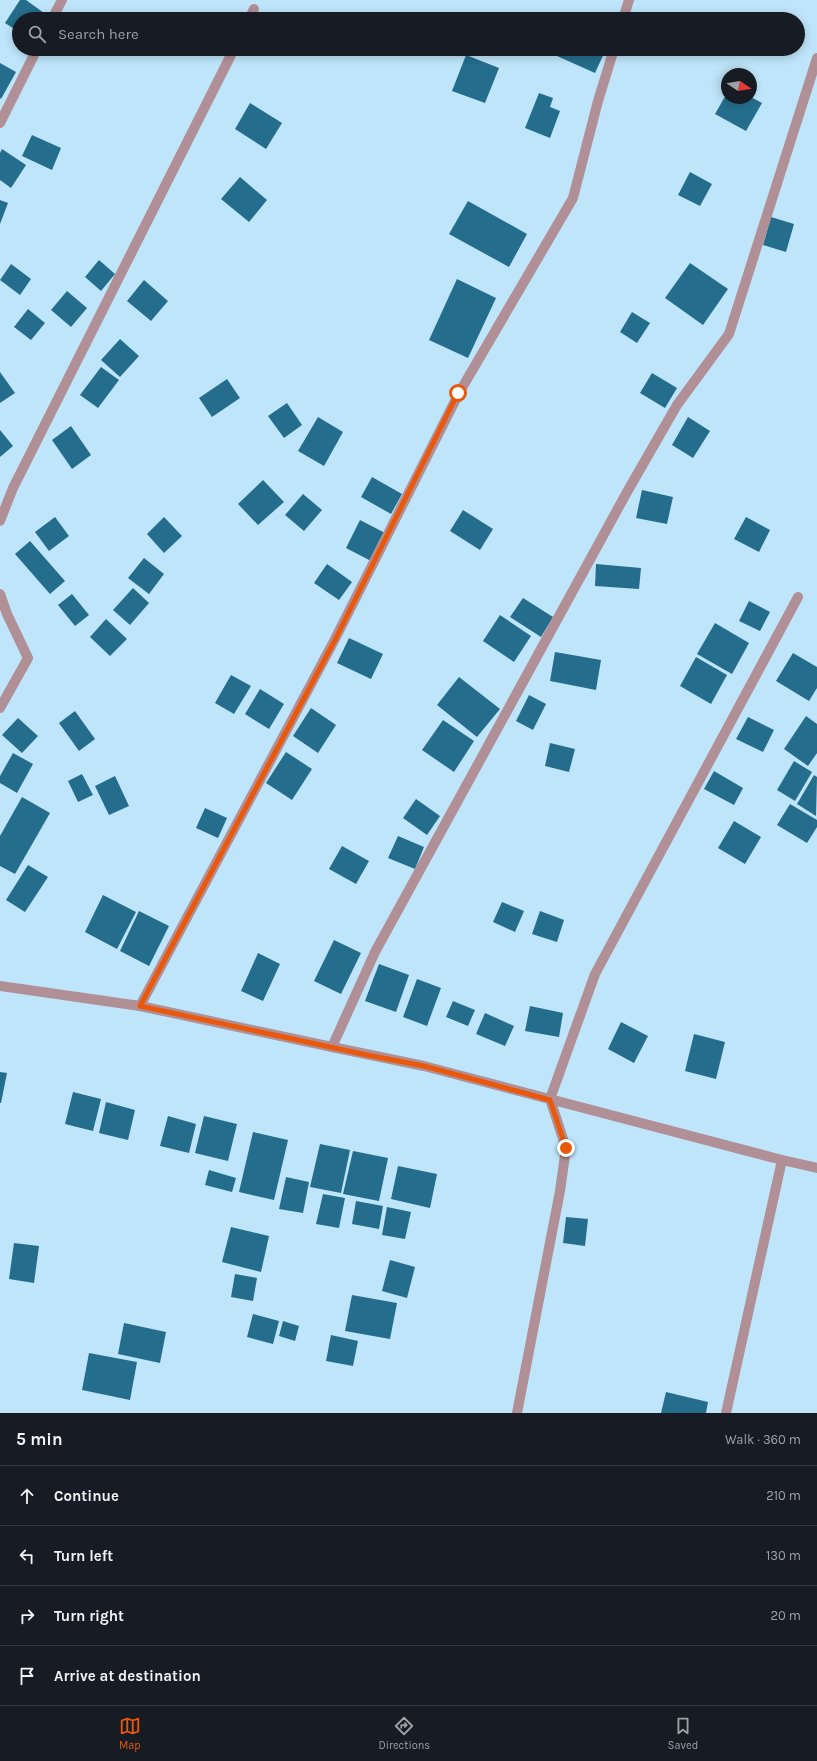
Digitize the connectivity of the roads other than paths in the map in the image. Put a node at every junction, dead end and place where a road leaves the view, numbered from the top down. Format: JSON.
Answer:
{"nodes":[{"id":1,"x":62,"y":0,"type":"edge"},
{"id":2,"x":629,"y":0,"type":"edge"},
{"id":3,"x":254,"y":9,"type":"dead end"},
{"id":4,"x":56,"y":12,"type":"edge"},
{"id":5,"x":252,"y":12,"type":"edge"},
{"id":6,"x":625,"y":12,"type":"edge"},
{"id":7,"x":34,"y":56,"type":"edge"},
{"id":8,"x":230,"y":56,"type":"edge"},
{"id":9,"x":612,"y":56,"type":"edge"},
{"id":10,"x":817,"y":58,"type":"edge"},
{"id":11,"x":0,"y":123,"type":"edge"},
{"id":12,"x":0,"y":521,"type":"edge"},
{"id":13,"x":0,"y":594,"type":"edge"},
{"id":14,"x":798,"y":597,"type":"dead end"},
{"id":15,"x":0,"y":708,"type":"edge"},
{"id":16,"x":0,"y":986,"type":"edge"},
{"id":17,"x":140,"y":1006,"type":"junction"},
{"id":18,"x":332,"y":1047,"type":"junction"},
{"id":19,"x":550,"y":1100,"type":"junction"},
{"id":20,"x":782,"y":1160,"type":"junction"},
{"id":21,"x":817,"y":1168,"type":"edge"},
{"id":22,"x":517,"y":1413,"type":"edge"},
{"id":23,"x":726,"y":1413,"type":"edge"}],
"edges":[{"from":1,"to":4,"type":"street"},
{"from":2,"to":6,"type":"street"},
{"from":3,"to":5,"type":"street"},
{"from":7,"to":11,"type":"street"},
{"from":8,"to":12,"type":"street"},
{"from":9,"to":17,"type":"street"},
{"from":10,"to":18,"type":"street"},
{"from":13,"to":15,"type":"street"},
{"from":14,"to":19,"type":"street"},
{"from":16,"to":17,"type":"street"},
{"from":17,"to":18,"type":"street"},
{"from":18,"to":19,"type":"street"},
{"from":19,"to":20,"type":"street"},
{"from":19,"to":22,"type":"street"},
{"from":20,"to":21,"type":"street"},
{"from":20,"to":23,"type":"street"}]}
